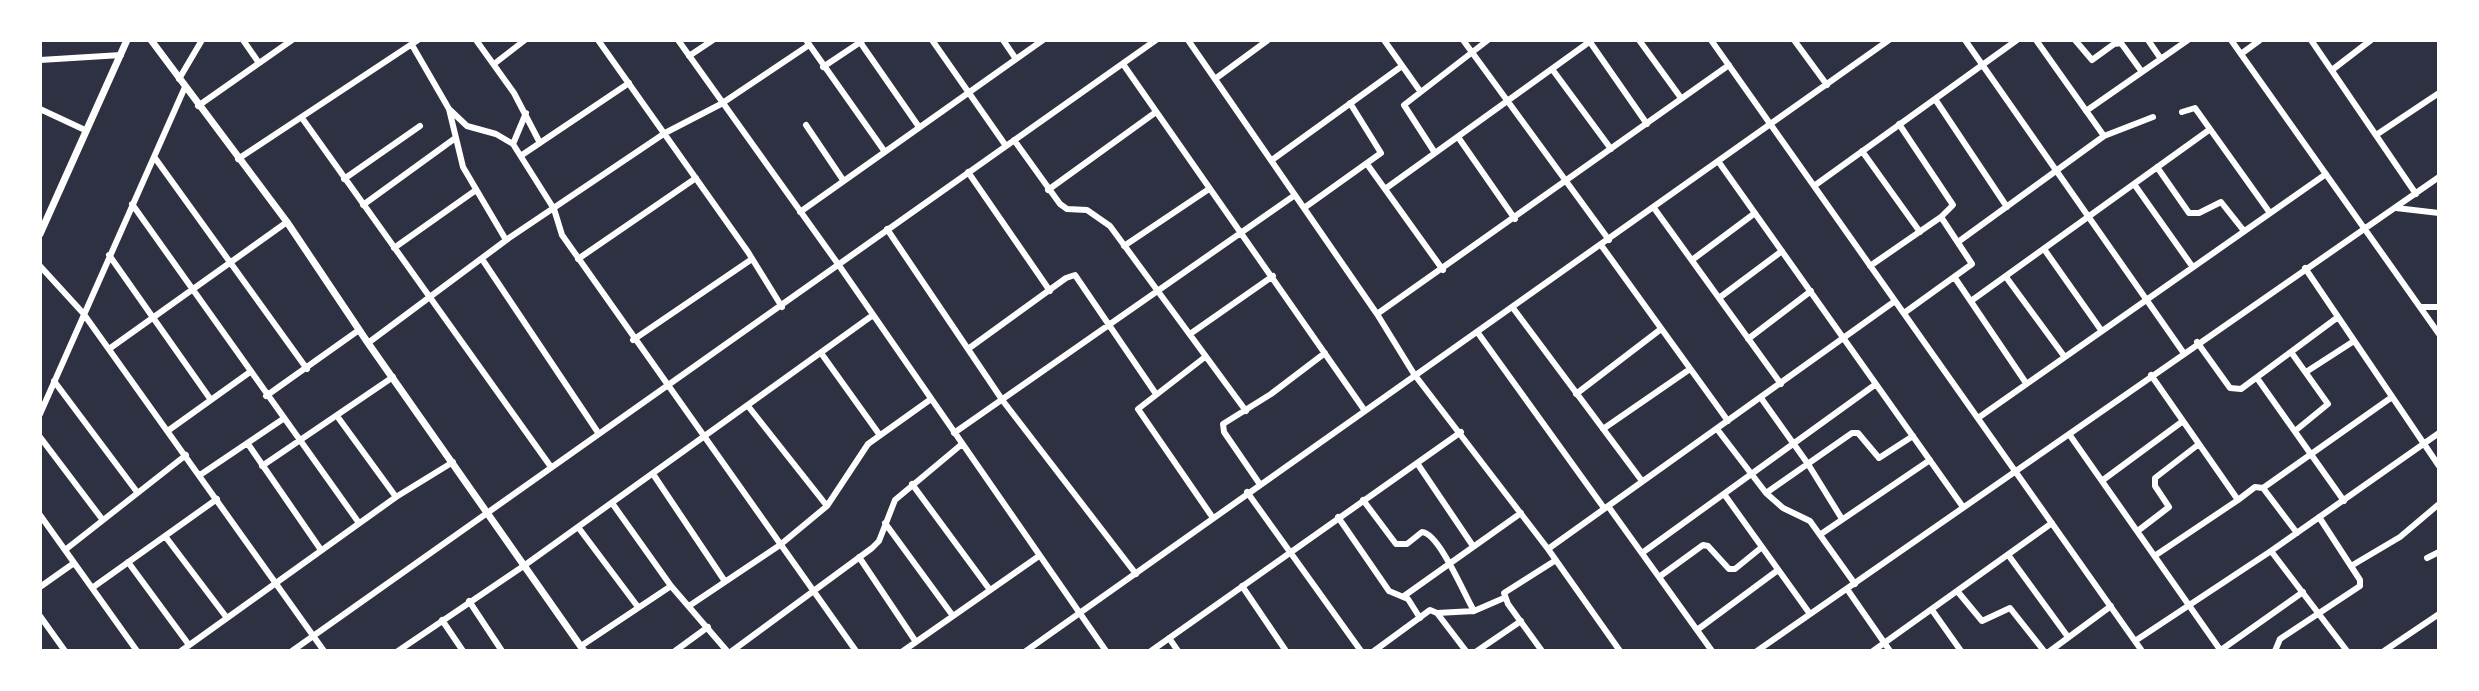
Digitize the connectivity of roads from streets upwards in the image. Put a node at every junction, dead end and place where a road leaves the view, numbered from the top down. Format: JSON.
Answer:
{"nodes":[{"id":1,"x":127,"y":40,"type":"edge"},
{"id":2,"x":151,"y":40,"type":"edge"},
{"id":3,"x":202,"y":40,"type":"edge"},
{"id":4,"x":243,"y":40,"type":"edge"},
{"id":5,"x":292,"y":40,"type":"edge"},
{"id":6,"x":476,"y":40,"type":"edge"},
{"id":7,"x":525,"y":40,"type":"edge"},
{"id":8,"x":598,"y":40,"type":"edge"},
{"id":9,"x":678,"y":40,"type":"edge"},
{"id":10,"x":713,"y":40,"type":"edge"},
{"id":11,"x":932,"y":40,"type":"edge"},
{"id":12,"x":1003,"y":40,"type":"edge"},
{"id":13,"x":1043,"y":40,"type":"edge"},
{"id":14,"x":1156,"y":40,"type":"edge"},
{"id":15,"x":1188,"y":40,"type":"edge"},
{"id":16,"x":1268,"y":40,"type":"edge"},
{"id":17,"x":1384,"y":40,"type":"edge"},
{"id":18,"x":1463,"y":40,"type":"edge"},
{"id":19,"x":1488,"y":40,"type":"edge"},
{"id":20,"x":1639,"y":40,"type":"edge"},
{"id":21,"x":1711,"y":40,"type":"edge"},
{"id":22,"x":1794,"y":40,"type":"edge"},
{"id":23,"x":1889,"y":40,"type":"edge"},
{"id":24,"x":1965,"y":40,"type":"edge"},
{"id":25,"x":2017,"y":40,"type":"edge"},
{"id":26,"x":2036,"y":40,"type":"edge"},
{"id":27,"x":2075,"y":40,"type":"edge"},
{"id":28,"x":2147,"y":40,"type":"edge"},
{"id":29,"x":2188,"y":40,"type":"edge"},
{"id":30,"x":2231,"y":40,"type":"edge"},
{"id":31,"x":2260,"y":40,"type":"edge"},
{"id":32,"x":2311,"y":40,"type":"edge"},
{"id":33,"x":2371,"y":40,"type":"edge"},
{"id":34,"x":861,"y":41,"type":"edge"},
{"id":35,"x":1591,"y":41,"type":"edge"},
{"id":36,"x":415,"y":43,"type":"edge"},
{"id":37,"x":807,"y":43,"type":"edge"},
{"id":38,"x":1472,"y":52,"type":"junction"},
{"id":39,"x":2241,"y":54,"type":"junction"},
{"id":40,"x":121,"y":55,"type":"junction"},
{"id":41,"x":689,"y":56,"type":"junction"},
{"id":42,"x":1016,"y":59,"type":"junction"},
{"id":43,"x":2161,"y":59,"type":"junction"},
{"id":44,"x":40,"y":60,"type":"edge"},
{"id":45,"x":259,"y":63,"type":"junction"},
{"id":46,"x":494,"y":64,"type":"junction"},
{"id":47,"x":1123,"y":64,"type":"junction"},
{"id":48,"x":1729,"y":65,"type":"junction"},
{"id":49,"x":1982,"y":65,"type":"junction"},
{"id":50,"x":1402,"y":66,"type":"junction"},
{"id":51,"x":823,"y":67,"type":"junction"},
{"id":52,"x":1552,"y":69,"type":"junction"},
{"id":53,"x":2332,"y":70,"type":"junction"},
{"id":54,"x":2143,"y":72,"type":"junction"},
{"id":55,"x":178,"y":79,"type":"junction"},
{"id":56,"x":1215,"y":79,"type":"junction"},
{"id":57,"x":629,"y":83,"type":"junction"},
{"id":58,"x":1827,"y":85,"type":"junction"},
{"id":59,"x":185,"y":87,"type":"junction"},
{"id":60,"x":1420,"y":91,"type":"junction"},
{"id":61,"x":969,"y":93,"type":"junction"},
{"id":62,"x":2439,"y":93,"type":"edge"},
{"id":63,"x":1681,"y":98,"type":"junction"},
{"id":64,"x":1935,"y":99,"type":"junction"},
{"id":65,"x":1508,"y":100,"type":"junction"},
{"id":66,"x":1350,"y":103,"type":"junction"},
{"id":67,"x":721,"y":104,"type":"junction"},
{"id":68,"x":198,"y":106,"type":"junction"},
{"id":69,"x":40,"y":109,"type":"edge"},
{"id":70,"x":449,"y":109,"type":"junction"},
{"id":71,"x":2086,"y":111,"type":"junction"},
{"id":72,"x":1156,"y":112,"type":"junction"},
{"id":73,"x":2182,"y":112,"type":"dead end"},
{"id":74,"x":526,"y":113,"type":"junction"},
{"id":75,"x":2153,"y":117,"type":"dead end"},
{"id":76,"x":302,"y":118,"type":"junction"},
{"id":77,"x":1647,"y":124,"type":"junction"},
{"id":78,"x":1899,"y":124,"type":"junction"},
{"id":79,"x":806,"y":125,"type":"dead end"},
{"id":80,"x":1771,"y":125,"type":"junction"},
{"id":81,"x":420,"y":126,"type":"dead end"},
{"id":82,"x":919,"y":127,"type":"junction"},
{"id":83,"x":85,"y":130,"type":"junction"},
{"id":84,"x":2209,"y":130,"type":"junction"},
{"id":85,"x":665,"y":134,"type":"junction"},
{"id":86,"x":2376,"y":135,"type":"junction"},
{"id":87,"x":2104,"y":136,"type":"junction"},
{"id":88,"x":1458,"y":137,"type":"junction"},
{"id":89,"x":454,"y":139,"type":"junction"},
{"id":90,"x":1014,"y":140,"type":"junction"},
{"id":91,"x":540,"y":143,"type":"junction"},
{"id":92,"x":513,"y":144,"type":"junction"},
{"id":93,"x":1006,"y":146,"type":"junction"},
{"id":94,"x":1611,"y":149,"type":"junction"},
{"id":95,"x":1862,"y":151,"type":"junction"},
{"id":96,"x":885,"y":152,"type":"junction"},
{"id":97,"x":1435,"y":153,"type":"junction"},
{"id":98,"x":522,"y":155,"type":"junction"},
{"id":99,"x":155,"y":158,"type":"junction"},
{"id":100,"x":238,"y":159,"type":"junction"},
{"id":101,"x":1272,"y":160,"type":"junction"},
{"id":102,"x":1718,"y":161,"type":"junction"},
{"id":103,"x":1367,"y":164,"type":"junction"},
{"id":104,"x":2157,"y":167,"type":"junction"},
{"id":105,"x":2057,"y":171,"type":"junction"},
{"id":106,"x":968,"y":172,"type":"junction"},
{"id":107,"x":2326,"y":174,"type":"junction"},
{"id":108,"x":2439,"y":177,"type":"edge"},
{"id":109,"x":344,"y":178,"type":"junction"},
{"id":110,"x":696,"y":178,"type":"junction"},
{"id":111,"x":844,"y":180,"type":"junction"},
{"id":112,"x":1566,"y":181,"type":"junction"},
{"id":113,"x":2134,"y":184,"type":"junction"},
{"id":114,"x":1814,"y":186,"type":"junction"},
{"id":115,"x":1209,"y":189,"type":"junction"},
{"id":116,"x":476,"y":190,"type":"junction"},
{"id":117,"x":1048,"y":190,"type":"junction"},
{"id":118,"x":1385,"y":190,"type":"junction"},
{"id":119,"x":2416,"y":194,"type":"junction"},
{"id":120,"x":1295,"y":195,"type":"junction"},
{"id":121,"x":132,"y":204,"type":"junction"},
{"id":122,"x":363,"y":205,"type":"junction"},
{"id":123,"x":2007,"y":206,"type":"junction"},
{"id":124,"x":1304,"y":208,"type":"junction"},
{"id":125,"x":1654,"y":208,"type":"junction"},
{"id":126,"x":2396,"y":208,"type":"junction"},
{"id":127,"x":554,"y":209,"type":"junction"},
{"id":128,"x":800,"y":212,"type":"junction"},
{"id":129,"x":2270,"y":212,"type":"junction"},
{"id":130,"x":1755,"y":213,"type":"junction"},
{"id":131,"x":2439,"y":213,"type":"edge"},
{"id":132,"x":1941,"y":217,"type":"junction"},
{"id":133,"x":2089,"y":217,"type":"junction"},
{"id":134,"x":1515,"y":219,"type":"junction"},
{"id":135,"x":287,"y":222,"type":"junction"},
{"id":136,"x":2365,"y":228,"type":"junction"},
{"id":137,"x":887,"y":229,"type":"junction"},
{"id":138,"x":2244,"y":231,"type":"junction"},
{"id":139,"x":1242,"y":232,"type":"junction"},
{"id":140,"x":1920,"y":232,"type":"junction"},
{"id":141,"x":40,"y":234,"type":"edge"},
{"id":142,"x":506,"y":240,"type":"junction"},
{"id":143,"x":1609,"y":240,"type":"junction"},
{"id":144,"x":1958,"y":242,"type":"junction"},
{"id":145,"x":1601,"y":245,"type":"junction"},
{"id":146,"x":1124,"y":246,"type":"junction"},
{"id":147,"x":394,"y":248,"type":"junction"},
{"id":148,"x":2044,"y":249,"type":"junction"},
{"id":149,"x":1782,"y":251,"type":"junction"},
{"id":150,"x":109,"y":256,"type":"junction"},
{"id":151,"x":482,"y":258,"type":"junction"},
{"id":152,"x":578,"y":259,"type":"junction"},
{"id":153,"x":752,"y":259,"type":"junction"},
{"id":154,"x":1692,"y":260,"type":"junction"},
{"id":155,"x":230,"y":263,"type":"junction"},
{"id":156,"x":838,"y":264,"type":"junction"},
{"id":157,"x":40,"y":266,"type":"edge"},
{"id":158,"x":1870,"y":266,"type":"junction"},
{"id":159,"x":2192,"y":266,"type":"junction"},
{"id":160,"x":2305,"y":268,"type":"junction"},
{"id":161,"x":1443,"y":270,"type":"junction"},
{"id":162,"x":1273,"y":276,"type":"junction"},
{"id":163,"x":2006,"y":276,"type":"junction"},
{"id":164,"x":1955,"y":278,"type":"junction"},
{"id":165,"x":193,"y":289,"type":"junction"},
{"id":166,"x":1160,"y":290,"type":"junction"},
{"id":167,"x":1051,"y":291,"type":"junction"},
{"id":168,"x":1811,"y":291,"type":"junction"},
{"id":169,"x":429,"y":297,"type":"junction"},
{"id":170,"x":1719,"y":298,"type":"junction"},
{"id":171,"x":2146,"y":298,"type":"junction"},
{"id":172,"x":1895,"y":301,"type":"junction"},
{"id":173,"x":1971,"y":302,"type":"junction"},
{"id":174,"x":782,"y":307,"type":"junction"},
{"id":175,"x":2420,"y":307,"type":"junction"},
{"id":176,"x":2439,"y":307,"type":"edge"},
{"id":177,"x":1513,"y":308,"type":"junction"},
{"id":178,"x":83,"y":313,"type":"junction"},
{"id":179,"x":1904,"y":313,"type":"junction"},
{"id":180,"x":1377,"y":314,"type":"junction"},
{"id":181,"x":873,"y":315,"type":"junction"},
{"id":182,"x":154,"y":317,"type":"junction"},
{"id":183,"x":2338,"y":317,"type":"junction"},
{"id":184,"x":1111,"y":324,"type":"junction"},
{"id":185,"x":1661,"y":329,"type":"junction"},
{"id":186,"x":359,"y":330,"type":"junction"},
{"id":187,"x":2101,"y":330,"type":"junction"},
{"id":188,"x":1478,"y":333,"type":"junction"},
{"id":189,"x":1190,"y":334,"type":"junction"},
{"id":190,"x":2439,"y":334,"type":"edge"},
{"id":191,"x":1844,"y":338,"type":"junction"},
{"id":192,"x":1748,"y":339,"type":"junction"},
{"id":193,"x":633,"y":340,"type":"junction"},
{"id":194,"x":2354,"y":341,"type":"junction"},
{"id":195,"x":2197,"y":342,"type":"junction"},
{"id":196,"x":368,"y":343,"type":"junction"},
{"id":197,"x":109,"y":349,"type":"junction"},
{"id":198,"x":968,"y":349,"type":"junction"},
{"id":199,"x":2183,"y":352,"type":"junction"},
{"id":200,"x":2291,"y":352,"type":"junction"},
{"id":201,"x":821,"y":353,"type":"junction"},
{"id":202,"x":1325,"y":353,"type":"junction"},
{"id":203,"x":2064,"y":356,"type":"junction"},
{"id":204,"x":1205,"y":357,"type":"junction"},
{"id":205,"x":307,"y":369,"type":"junction"},
{"id":206,"x":1690,"y":369,"type":"junction"},
{"id":207,"x":250,"y":372,"type":"junction"},
{"id":208,"x":2306,"y":372,"type":"junction"},
{"id":209,"x":1414,"y":374,"type":"junction"},
{"id":210,"x":2151,"y":375,"type":"junction"},
{"id":211,"x":393,"y":377,"type":"junction"},
{"id":212,"x":2257,"y":378,"type":"junction"},
{"id":213,"x":54,"y":381,"type":"junction"},
{"id":214,"x":2026,"y":383,"type":"junction"},
{"id":215,"x":1781,"y":384,"type":"junction"},
{"id":216,"x":1876,"y":384,"type":"junction"},
{"id":217,"x":667,"y":386,"type":"junction"},
{"id":218,"x":1156,"y":394,"type":"junction"},
{"id":219,"x":1576,"y":394,"type":"junction"},
{"id":220,"x":266,"y":396,"type":"junction"},
{"id":221,"x":2392,"y":397,"type":"junction"},
{"id":222,"x":1761,"y":398,"type":"junction"},
{"id":223,"x":931,"y":399,"type":"junction"},
{"id":224,"x":211,"y":400,"type":"junction"},
{"id":225,"x":1003,"y":401,"type":"junction"},
{"id":226,"x":748,"y":405,"type":"junction"},
{"id":227,"x":1246,"y":411,"type":"junction"},
{"id":228,"x":1365,"y":411,"type":"junction"},
{"id":229,"x":40,"y":414,"type":"edge"},
{"id":230,"x":337,"y":416,"type":"junction"},
{"id":231,"x":1978,"y":418,"type":"junction"},
{"id":232,"x":282,"y":419,"type":"junction"},
{"id":233,"x":1728,"y":421,"type":"junction"},
{"id":234,"x":2183,"y":421,"type":"junction"},
{"id":235,"x":1603,"y":429,"type":"junction"},
{"id":236,"x":1717,"y":429,"type":"junction"},
{"id":237,"x":169,"y":430,"type":"junction"},
{"id":238,"x":2295,"y":431,"type":"junction"},
{"id":239,"x":1461,"y":432,"type":"junction"},
{"id":240,"x":599,"y":433,"type":"junction"},
{"id":241,"x":879,"y":433,"type":"junction"},
{"id":242,"x":954,"y":433,"type":"junction"},
{"id":243,"x":2439,"y":433,"type":"edge"},
{"id":244,"x":2069,"y":434,"type":"junction"},
{"id":245,"x":1913,"y":436,"type":"junction"},
{"id":246,"x":40,"y":437,"type":"edge"},
{"id":247,"x":704,"y":437,"type":"junction"},
{"id":248,"x":299,"y":442,"type":"junction"},
{"id":249,"x":1794,"y":443,"type":"junction"},
{"id":250,"x":2199,"y":443,"type":"junction"},
{"id":251,"x":248,"y":444,"type":"junction"},
{"id":252,"x":962,"y":444,"type":"junction"},
{"id":253,"x":2424,"y":444,"type":"junction"},
{"id":254,"x":186,"y":455,"type":"junction"},
{"id":255,"x":2311,"y":455,"type":"junction"},
{"id":256,"x":1930,"y":460,"type":"junction"},
{"id":257,"x":453,"y":462,"type":"junction"},
{"id":258,"x":1417,"y":463,"type":"junction"},
{"id":259,"x":1808,"y":464,"type":"junction"},
{"id":260,"x":262,"y":466,"type":"junction"},
{"id":261,"x":2439,"y":466,"type":"edge"},
{"id":262,"x":551,"y":467,"type":"junction"},
{"id":263,"x":2015,"y":471,"type":"junction"},
{"id":264,"x":653,"y":474,"type":"junction"},
{"id":265,"x":200,"y":475,"type":"junction"},
{"id":266,"x":1749,"y":475,"type":"junction"},
{"id":267,"x":2103,"y":480,"type":"junction"},
{"id":268,"x":1642,"y":481,"type":"junction"},
{"id":269,"x":912,"y":484,"type":"junction"},
{"id":270,"x":1259,"y":484,"type":"junction"},
{"id":271,"x":2263,"y":488,"type":"junction"},
{"id":272,"x":137,"y":492,"type":"junction"},
{"id":273,"x":1247,"y":492,"type":"junction"},
{"id":274,"x":1766,"y":493,"type":"junction"},
{"id":275,"x":1724,"y":494,"type":"junction"},
{"id":276,"x":396,"y":497,"type":"junction"},
{"id":277,"x":217,"y":499,"type":"junction"},
{"id":278,"x":1363,"y":500,"type":"junction"},
{"id":279,"x":2238,"y":500,"type":"junction"},
{"id":280,"x":2344,"y":501,"type":"junction"},
{"id":281,"x":612,"y":503,"type":"junction"},
{"id":282,"x":2439,"y":504,"type":"edge"},
{"id":283,"x":827,"y":506,"type":"junction"},
{"id":284,"x":1606,"y":507,"type":"junction"},
{"id":285,"x":1963,"y":507,"type":"junction"},
{"id":286,"x":489,"y":512,"type":"junction"},
{"id":287,"x":1521,"y":513,"type":"junction"},
{"id":288,"x":40,"y":515,"type":"edge"},
{"id":289,"x":1338,"y":517,"type":"junction"},
{"id":290,"x":2319,"y":517,"type":"junction"},
{"id":291,"x":1213,"y":518,"type":"junction"},
{"id":292,"x":102,"y":519,"type":"junction"},
{"id":293,"x":1842,"y":519,"type":"junction"},
{"id":294,"x":359,"y":523,"type":"junction"},
{"id":295,"x":885,"y":523,"type":"junction"},
{"id":296,"x":2052,"y":523,"type":"junction"},
{"id":297,"x":578,"y":527,"type":"junction"},
{"id":298,"x":2138,"y":530,"type":"junction"},
{"id":299,"x":2297,"y":533,"type":"junction"},
{"id":300,"x":1821,"y":534,"type":"junction"},
{"id":301,"x":165,"y":536,"type":"junction"},
{"id":302,"x":780,"y":545,"type":"junction"},
{"id":303,"x":1473,"y":546,"type":"junction"},
{"id":304,"x":1762,"y":547,"type":"junction"},
{"id":305,"x":1548,"y":549,"type":"junction"},
{"id":306,"x":65,"y":550,"type":"junction"},
{"id":307,"x":321,"y":550,"type":"junction"},
{"id":308,"x":1290,"y":551,"type":"junction"},
{"id":309,"x":2271,"y":551,"type":"junction"},
{"id":310,"x":2439,"y":552,"type":"edge"},
{"id":311,"x":1642,"y":553,"type":"junction"},
{"id":312,"x":1039,"y":555,"type":"junction"},
{"id":313,"x":2009,"y":555,"type":"junction"},
{"id":314,"x":2156,"y":555,"type":"junction"},
{"id":315,"x":859,"y":557,"type":"junction"},
{"id":316,"x":2427,"y":558,"type":"dead end"},
{"id":317,"x":1556,"y":560,"type":"junction"},
{"id":318,"x":128,"y":562,"type":"junction"},
{"id":319,"x":1450,"y":562,"type":"junction"},
{"id":320,"x":75,"y":563,"type":"junction"},
{"id":321,"x":525,"y":565,"type":"junction"},
{"id":322,"x":2351,"y":566,"type":"junction"},
{"id":323,"x":1778,"y":570,"type":"junction"},
{"id":324,"x":1136,"y":574,"type":"junction"},
{"id":325,"x":1659,"y":577,"type":"junction"},
{"id":326,"x":724,"y":580,"type":"junction"},
{"id":327,"x":276,"y":583,"type":"junction"},
{"id":328,"x":1855,"y":583,"type":"junction"},
{"id":329,"x":671,"y":586,"type":"junction"},
{"id":330,"x":1242,"y":586,"type":"junction"},
{"id":331,"x":40,"y":587,"type":"edge"},
{"id":332,"x":92,"y":588,"type":"junction"},
{"id":333,"x":812,"y":589,"type":"junction"},
{"id":334,"x":1847,"y":589,"type":"junction"},
{"id":335,"x":990,"y":590,"type":"junction"},
{"id":336,"x":1958,"y":592,"type":"junction"},
{"id":337,"x":2303,"y":592,"type":"junction"},
{"id":338,"x":1404,"y":596,"type":"junction"},
{"id":339,"x":1504,"y":598,"type":"junction"},
{"id":340,"x":469,"y":601,"type":"junction"},
{"id":341,"x":689,"y":606,"type":"junction"},
{"id":342,"x":2110,"y":606,"type":"junction"},
{"id":343,"x":2191,"y":606,"type":"junction"},
{"id":344,"x":638,"y":607,"type":"junction"},
{"id":345,"x":1932,"y":610,"type":"junction"},
{"id":346,"x":1474,"y":611,"type":"junction"},
{"id":347,"x":1437,"y":613,"type":"junction"},
{"id":348,"x":1079,"y":614,"type":"junction"},
{"id":349,"x":1810,"y":614,"type":"junction"},
{"id":350,"x":2319,"y":614,"type":"junction"},
{"id":351,"x":2439,"y":614,"type":"edge"},
{"id":352,"x":40,"y":616,"type":"edge"},
{"id":353,"x":953,"y":616,"type":"junction"},
{"id":354,"x":227,"y":618,"type":"junction"},
{"id":355,"x":1420,"y":618,"type":"junction"},
{"id":356,"x":442,"y":620,"type":"junction"},
{"id":357,"x":1521,"y":621,"type":"junction"},
{"id":358,"x":43,"y":625,"type":"edge"},
{"id":359,"x":708,"y":627,"type":"junction"},
{"id":360,"x":1697,"y":630,"type":"junction"},
{"id":361,"x":313,"y":636,"type":"junction"},
{"id":362,"x":2068,"y":637,"type":"junction"},
{"id":363,"x":1169,"y":638,"type":"junction"},
{"id":364,"x":2136,"y":641,"type":"junction"},
{"id":365,"x":916,"y":642,"type":"junction"},
{"id":366,"x":1885,"y":643,"type":"junction"},
{"id":367,"x":190,"y":645,"type":"junction"},
{"id":368,"x":583,"y":649,"type":"edge"},
{"id":369,"x":2221,"y":650,"type":"edge"},
{"id":370,"x":65,"y":651,"type":"edge"},
{"id":371,"x":137,"y":651,"type":"edge"},
{"id":372,"x":181,"y":651,"type":"edge"},
{"id":373,"x":292,"y":651,"type":"edge"},
{"id":374,"x":324,"y":651,"type":"edge"},
{"id":375,"x":398,"y":651,"type":"edge"},
{"id":376,"x":463,"y":651,"type":"edge"},
{"id":377,"x":502,"y":651,"type":"edge"},
{"id":378,"x":675,"y":651,"type":"edge"},
{"id":379,"x":729,"y":651,"type":"edge"},
{"id":380,"x":856,"y":651,"type":"edge"},
{"id":381,"x":903,"y":651,"type":"edge"},
{"id":382,"x":1026,"y":651,"type":"edge"},
{"id":383,"x":1105,"y":651,"type":"edge"},
{"id":384,"x":1151,"y":651,"type":"edge"},
{"id":385,"x":1178,"y":651,"type":"edge"},
{"id":386,"x":1286,"y":651,"type":"edge"},
{"id":387,"x":1361,"y":651,"type":"edge"},
{"id":388,"x":1374,"y":651,"type":"edge"},
{"id":389,"x":1466,"y":651,"type":"edge"},
{"id":390,"x":1477,"y":651,"type":"edge"},
{"id":391,"x":1542,"y":651,"type":"edge"},
{"id":392,"x":1620,"y":651,"type":"edge"},
{"id":393,"x":1712,"y":651,"type":"edge"},
{"id":394,"x":1757,"y":651,"type":"edge"},
{"id":395,"x":1873,"y":651,"type":"edge"},
{"id":396,"x":1890,"y":651,"type":"edge"},
{"id":397,"x":1961,"y":651,"type":"edge"},
{"id":398,"x":2044,"y":651,"type":"edge"},
{"id":399,"x":2050,"y":651,"type":"edge"},
{"id":400,"x":2142,"y":651,"type":"edge"},
{"id":401,"x":2275,"y":651,"type":"edge"},
{"id":402,"x":2347,"y":651,"type":"edge"},
{"id":403,"x":2384,"y":651,"type":"edge"}],
"edges":[{"from":1,"to":40,"type":"street"},
{"from":2,"to":55,"type":"street"},
{"from":3,"to":55,"type":"street"},
{"from":4,"to":45,"type":"street"},
{"from":5,"to":45,"type":"street"},
{"from":6,"to":46,"type":"street"},
{"from":7,"to":46,"type":"street"},
{"from":8,"to":57,"type":"street"},
{"from":9,"to":41,"type":"street"},
{"from":10,"to":41,"type":"street"},
{"from":11,"to":61,"type":"street"},
{"from":12,"to":42,"type":"street"},
{"from":13,"to":42,"type":"street"},
{"from":14,"to":47,"type":"street"},
{"from":15,"to":56,"type":"street"},
{"from":16,"to":56,"type":"street"},
{"from":17,"to":50,"type":"street"},
{"from":18,"to":38,"type":"street"},
{"from":19,"to":38,"type":"street"},
{"from":20,"to":63,"type":"street"},
{"from":21,"to":48,"type":"street"},
{"from":22,"to":58,"type":"street"},
{"from":23,"to":58,"type":"street"},
{"from":24,"to":49,"type":"street"},
{"from":25,"to":49,"type":"street"},
{"from":26,"to":71,"type":"street"},
{"from":27,"to":54,"type":"street"},
{"from":28,"to":43,"type":"street"},
{"from":29,"to":43,"type":"street"},
{"from":30,"to":39,"type":"street"},
{"from":31,"to":39,"type":"street"},
{"from":32,"to":53,"type":"street"},
{"from":33,"to":53,"type":"street"},
{"from":34,"to":51,"type":"street"},
{"from":34,"to":82,"type":"street"},
{"from":35,"to":52,"type":"street"},
{"from":35,"to":77,"type":"street"},
{"from":36,"to":70,"type":"street"},
{"from":36,"to":76,"type":"street"},
{"from":37,"to":51,"type":"street"},
{"from":37,"to":67,"type":"street"},
{"from":38,"to":60,"type":"street"},
{"from":38,"to":65,"type":"street"},
{"from":39,"to":107,"type":"street"},
{"from":40,"to":44,"type":"street"},
{"from":40,"to":83,"type":"street"},
{"from":41,"to":67,"type":"street"},
{"from":42,"to":61,"type":"street"},
{"from":43,"to":54,"type":"street"},
{"from":45,"to":68,"type":"street"},
{"from":46,"to":74,"type":"street"},
{"from":47,"to":72,"type":"street"},
{"from":47,"to":90,"type":"street"},
{"from":48,"to":63,"type":"street"},
{"from":48,"to":80,"type":"street"},
{"from":49,"to":64,"type":"street"},
{"from":49,"to":105,"type":"street"},
{"from":50,"to":60,"type":"street"},
{"from":50,"to":66,"type":"street"},
{"from":51,"to":96,"type":"street"},
{"from":52,"to":65,"type":"street"},
{"from":52,"to":94,"type":"street"},
{"from":53,"to":86,"type":"street"},
{"from":54,"to":71,"type":"street"},
{"from":55,"to":59,"type":"street"},
{"from":56,"to":101,"type":"street"},
{"from":57,"to":85,"type":"street"},
{"from":57,"to":91,"type":"street"},
{"from":58,"to":80,"type":"street"},
{"from":59,"to":68,"type":"street"},
{"from":59,"to":99,"type":"street"},
{"from":60,"to":97,"type":"street"},
{"from":61,"to":82,"type":"street"},
{"from":61,"to":93,"type":"street"},
{"from":62,"to":86,"type":"street"},
{"from":63,"to":77,"type":"street"},
{"from":64,"to":78,"type":"street"},
{"from":64,"to":123,"type":"street"},
{"from":65,"to":88,"type":"street"},
{"from":65,"to":112,"type":"street"},
{"from":66,"to":101,"type":"street"},
{"from":66,"to":103,"type":"street"},
{"from":67,"to":85,"type":"street"},
{"from":67,"to":128,"type":"street"},
{"from":68,"to":100,"type":"street"},
{"from":69,"to":83,"type":"street"},
{"from":70,"to":89,"type":"street"},
{"from":70,"to":92,"type":"street"},
{"from":71,"to":87,"type":"street"},
{"from":72,"to":115,"type":"street"},
{"from":72,"to":117,"type":"street"},
{"from":73,"to":84,"type":"street"},
{"from":74,"to":91,"type":"street"},
{"from":74,"to":92,"type":"street"},
{"from":75,"to":87,"type":"street"},
{"from":76,"to":100,"type":"street"},
{"from":76,"to":109,"type":"street"},
{"from":77,"to":94,"type":"street"},
{"from":78,"to":95,"type":"street"},
{"from":78,"to":132,"type":"street"},
{"from":79,"to":111,"type":"street"},
{"from":80,"to":102,"type":"street"},
{"from":80,"to":114,"type":"street"},
{"from":81,"to":109,"type":"street"},
{"from":82,"to":96,"type":"street"},
{"from":83,"to":141,"type":"street"},
{"from":84,"to":104,"type":"street"},
{"from":84,"to":129,"type":"street"},
{"from":85,"to":110,"type":"street"},
{"from":85,"to":127,"type":"street"},
{"from":86,"to":119,"type":"street"},
{"from":87,"to":105,"type":"street"},
{"from":88,"to":97,"type":"street"},
{"from":88,"to":134,"type":"street"},
{"from":89,"to":116,"type":"street"},
{"from":89,"to":122,"type":"street"},
{"from":90,"to":93,"type":"street"},
{"from":90,"to":117,"type":"street"},
{"from":91,"to":98,"type":"street"},
{"from":92,"to":98,"type":"street"},
{"from":93,"to":106,"type":"street"},
{"from":94,"to":112,"type":"street"},
{"from":95,"to":114,"type":"street"},
{"from":95,"to":140,"type":"street"},
{"from":96,"to":111,"type":"street"},
{"from":97,"to":118,"type":"street"},
{"from":98,"to":127,"type":"street"},
{"from":99,"to":121,"type":"street"},
{"from":99,"to":155,"type":"street"},
{"from":100,"to":135,"type":"street"},
{"from":101,"to":120,"type":"street"},
{"from":102,"to":125,"type":"street"},
{"from":102,"to":130,"type":"street"},
{"from":103,"to":118,"type":"street"},
{"from":103,"to":124,"type":"street"},
{"from":104,"to":113,"type":"street"},
{"from":104,"to":138,"type":"street"},
{"from":105,"to":123,"type":"street"},
{"from":105,"to":133,"type":"street"},
{"from":106,"to":137,"type":"street"},
{"from":106,"to":167,"type":"street"},
{"from":107,"to":129,"type":"street"},
{"from":107,"to":136,"type":"street"},
{"from":108,"to":119,"type":"street"},
{"from":109,"to":122,"type":"street"},
{"from":110,"to":152,"type":"street"},
{"from":110,"to":153,"type":"street"},
{"from":111,"to":128,"type":"street"},
{"from":112,"to":134,"type":"street"},
{"from":112,"to":143,"type":"street"},
{"from":113,"to":133,"type":"street"},
{"from":113,"to":159,"type":"street"},
{"from":114,"to":158,"type":"street"},
{"from":115,"to":139,"type":"street"},
{"from":115,"to":146,"type":"street"},
{"from":116,"to":142,"type":"street"},
{"from":116,"to":147,"type":"street"},
{"from":117,"to":146,"type":"street"},
{"from":118,"to":161,"type":"street"},
{"from":119,"to":126,"type":"street"},
{"from":120,"to":124,"type":"street"},
{"from":120,"to":139,"type":"street"},
{"from":121,"to":150,"type":"street"},
{"from":121,"to":165,"type":"street"},
{"from":122,"to":147,"type":"street"},
{"from":123,"to":144,"type":"street"},
{"from":124,"to":180,"type":"street"},
{"from":125,"to":143,"type":"street"},
{"from":125,"to":154,"type":"street"},
{"from":126,"to":131,"type":"street"},
{"from":126,"to":136,"type":"street"},
{"from":127,"to":142,"type":"street"},
{"from":127,"to":152,"type":"street"},
{"from":128,"to":156,"type":"street"},
{"from":129,"to":138,"type":"street"},
{"from":130,"to":149,"type":"street"},
{"from":130,"to":154,"type":"street"},
{"from":132,"to":140,"type":"street"},
{"from":132,"to":144,"type":"street"},
{"from":133,"to":148,"type":"street"},
{"from":133,"to":171,"type":"street"},
{"from":134,"to":161,"type":"street"},
{"from":135,"to":155,"type":"street"},
{"from":135,"to":186,"type":"street"},
{"from":136,"to":160,"type":"street"},
{"from":136,"to":175,"type":"street"},
{"from":137,"to":156,"type":"street"},
{"from":137,"to":198,"type":"street"},
{"from":138,"to":159,"type":"street"},
{"from":139,"to":162,"type":"street"},
{"from":139,"to":166,"type":"street"},
{"from":140,"to":158,"type":"street"},
{"from":142,"to":151,"type":"street"},
{"from":143,"to":145,"type":"street"},
{"from":144,"to":164,"type":"street"},
{"from":145,"to":177,"type":"street"},
{"from":145,"to":185,"type":"street"},
{"from":146,"to":166,"type":"street"},
{"from":147,"to":169,"type":"street"},
{"from":148,"to":163,"type":"street"},
{"from":148,"to":187,"type":"street"},
{"from":149,"to":168,"type":"street"},
{"from":149,"to":170,"type":"street"},
{"from":150,"to":178,"type":"street"},
{"from":150,"to":182,"type":"street"},
{"from":151,"to":169,"type":"street"},
{"from":151,"to":240,"type":"street"},
{"from":152,"to":193,"type":"street"},
{"from":153,"to":174,"type":"street"},
{"from":153,"to":193,"type":"street"},
{"from":154,"to":170,"type":"street"},
{"from":155,"to":165,"type":"street"},
{"from":155,"to":205,"type":"street"},
{"from":156,"to":174,"type":"street"},
{"from":156,"to":181,"type":"street"},
{"from":157,"to":178,"type":"street"},
{"from":158,"to":172,"type":"street"},
{"from":159,"to":171,"type":"street"},
{"from":160,"to":183,"type":"street"},
{"from":160,"to":195,"type":"street"},
{"from":161,"to":180,"type":"street"},
{"from":162,"to":189,"type":"street"},
{"from":162,"to":202,"type":"street"},
{"from":163,"to":173,"type":"street"},
{"from":163,"to":203,"type":"street"},
{"from":164,"to":173,"type":"street"},
{"from":164,"to":179,"type":"street"},
{"from":165,"to":182,"type":"street"},
{"from":165,"to":207,"type":"street"},
{"from":166,"to":184,"type":"street"},
{"from":166,"to":189,"type":"street"},
{"from":167,"to":184,"type":"street"},
{"from":167,"to":198,"type":"street"},
{"from":168,"to":191,"type":"street"},
{"from":168,"to":192,"type":"street"},
{"from":169,"to":196,"type":"street"},
{"from":169,"to":262,"type":"street"},
{"from":170,"to":192,"type":"street"},
{"from":171,"to":187,"type":"street"},
{"from":171,"to":199,"type":"street"},
{"from":172,"to":179,"type":"street"},
{"from":172,"to":191,"type":"street"},
{"from":173,"to":214,"type":"street"},
{"from":174,"to":217,"type":"street"},
{"from":175,"to":176,"type":"street"},
{"from":175,"to":190,"type":"street"},
{"from":177,"to":188,"type":"street"},
{"from":177,"to":219,"type":"street"},
{"from":178,"to":197,"type":"street"},
{"from":178,"to":213,"type":"street"},
{"from":179,"to":231,"type":"street"},
{"from":180,"to":209,"type":"street"},
{"from":181,"to":201,"type":"street"},
{"from":181,"to":223,"type":"street"},
{"from":182,"to":197,"type":"street"},
{"from":182,"to":224,"type":"street"},
{"from":183,"to":194,"type":"street"},
{"from":183,"to":200,"type":"street"},
{"from":184,"to":218,"type":"street"},
{"from":184,"to":225,"type":"street"},
{"from":185,"to":206,"type":"street"},
{"from":185,"to":219,"type":"street"},
{"from":186,"to":196,"type":"street"},
{"from":186,"to":205,"type":"street"},
{"from":187,"to":203,"type":"street"},
{"from":188,"to":209,"type":"street"},
{"from":188,"to":284,"type":"street"},
{"from":189,"to":204,"type":"street"},
{"from":191,"to":215,"type":"street"},
{"from":191,"to":216,"type":"street"},
{"from":192,"to":215,"type":"street"},
{"from":193,"to":217,"type":"street"},
{"from":194,"to":208,"type":"street"},
{"from":194,"to":221,"type":"street"},
{"from":195,"to":199,"type":"street"},
{"from":195,"to":212,"type":"street"},
{"from":196,"to":211,"type":"street"},
{"from":197,"to":237,"type":"street"},
{"from":198,"to":225,"type":"street"},
{"from":199,"to":210,"type":"street"},
{"from":200,"to":208,"type":"street"},
{"from":200,"to":212,"type":"street"},
{"from":201,"to":226,"type":"street"},
{"from":201,"to":241,"type":"street"},
{"from":202,"to":227,"type":"street"},
{"from":202,"to":228,"type":"street"},
{"from":203,"to":214,"type":"street"},
{"from":204,"to":218,"type":"street"},
{"from":204,"to":227,"type":"street"},
{"from":205,"to":220,"type":"street"},
{"from":206,"to":233,"type":"street"},
{"from":206,"to":235,"type":"street"},
{"from":207,"to":220,"type":"street"},
{"from":207,"to":224,"type":"street"},
{"from":208,"to":238,"type":"street"},
{"from":209,"to":228,"type":"street"},
{"from":209,"to":239,"type":"street"},
{"from":210,"to":234,"type":"street"},
{"from":210,"to":244,"type":"street"},
{"from":211,"to":230,"type":"street"},
{"from":211,"to":257,"type":"street"},
{"from":212,"to":238,"type":"street"},
{"from":213,"to":229,"type":"street"},
{"from":213,"to":272,"type":"street"},
{"from":214,"to":231,"type":"street"},
{"from":215,"to":222,"type":"street"},
{"from":216,"to":245,"type":"street"},
{"from":216,"to":249,"type":"street"},
{"from":217,"to":240,"type":"street"},
{"from":217,"to":247,"type":"street"},
{"from":218,"to":291,"type":"street"},
{"from":219,"to":235,"type":"street"},
{"from":220,"to":232,"type":"street"},
{"from":221,"to":253,"type":"street"},
{"from":221,"to":255,"type":"street"},
{"from":222,"to":233,"type":"street"},
{"from":222,"to":249,"type":"street"},
{"from":223,"to":241,"type":"street"},
{"from":223,"to":242,"type":"street"},
{"from":224,"to":237,"type":"street"},
{"from":225,"to":242,"type":"street"},
{"from":225,"to":324,"type":"street"},
{"from":226,"to":247,"type":"street"},
{"from":226,"to":283,"type":"street"},
{"from":227,"to":270,"type":"street"},
{"from":228,"to":270,"type":"street"},
{"from":230,"to":248,"type":"street"},
{"from":230,"to":276,"type":"street"},
{"from":231,"to":263,"type":"street"},
{"from":232,"to":248,"type":"street"},
{"from":232,"to":251,"type":"street"},
{"from":233,"to":236,"type":"street"},
{"from":234,"to":250,"type":"street"},
{"from":234,"to":267,"type":"street"},
{"from":235,"to":268,"type":"street"},
{"from":236,"to":266,"type":"street"},
{"from":236,"to":268,"type":"street"},
{"from":237,"to":254,"type":"street"},
{"from":238,"to":255,"type":"street"},
{"from":239,"to":258,"type":"street"},
{"from":239,"to":287,"type":"street"},
{"from":240,"to":262,"type":"street"},
{"from":241,"to":283,"type":"street"},
{"from":242,"to":252,"type":"street"},
{"from":243,"to":253,"type":"street"},
{"from":244,"to":263,"type":"street"},
{"from":244,"to":267,"type":"street"},
{"from":245,"to":256,"type":"street"},
{"from":245,"to":259,"type":"street"},
{"from":246,"to":292,"type":"street"},
{"from":247,"to":264,"type":"street"},
{"from":247,"to":302,"type":"street"},
{"from":248,"to":260,"type":"street"},
{"from":248,"to":294,"type":"street"},
{"from":249,"to":259,"type":"street"},
{"from":249,"to":266,"type":"street"},
{"from":250,"to":279,"type":"street"},
{"from":250,"to":298,"type":"street"},
{"from":251,"to":260,"type":"street"},
{"from":251,"to":265,"type":"street"},
{"from":252,"to":269,"type":"street"},
{"from":252,"to":312,"type":"street"},
{"from":253,"to":261,"type":"street"},
{"from":253,"to":280,"type":"street"},
{"from":254,"to":265,"type":"street"},
{"from":254,"to":272,"type":"street"},
{"from":255,"to":271,"type":"street"},
{"from":255,"to":280,"type":"street"},
{"from":256,"to":285,"type":"street"},
{"from":256,"to":293,"type":"street"},
{"from":257,"to":276,"type":"street"},
{"from":257,"to":286,"type":"street"},
{"from":258,"to":278,"type":"street"},
{"from":258,"to":303,"type":"street"},
{"from":259,"to":274,"type":"street"},
{"from":259,"to":293,"type":"street"},
{"from":260,"to":307,"type":"street"},
{"from":262,"to":286,"type":"street"},
{"from":263,"to":285,"type":"street"},
{"from":263,"to":296,"type":"street"},
{"from":264,"to":281,"type":"street"},
{"from":264,"to":326,"type":"street"},
{"from":265,"to":277,"type":"street"},
{"from":266,"to":274,"type":"street"},
{"from":266,"to":275,"type":"street"},
{"from":267,"to":298,"type":"street"},
{"from":268,"to":284,"type":"street"},
{"from":269,"to":295,"type":"street"},
{"from":269,"to":335,"type":"street"},
{"from":270,"to":273,"type":"street"},
{"from":271,"to":279,"type":"street"},
{"from":271,"to":299,"type":"street"},
{"from":272,"to":292,"type":"street"},
{"from":273,"to":291,"type":"street"},
{"from":273,"to":308,"type":"street"},
{"from":274,"to":300,"type":"street"},
{"from":275,"to":304,"type":"street"},
{"from":275,"to":311,"type":"street"},
{"from":276,"to":294,"type":"street"},
{"from":277,"to":301,"type":"street"},
{"from":277,"to":327,"type":"street"},
{"from":278,"to":289,"type":"street"},
{"from":278,"to":319,"type":"street"},
{"from":279,"to":314,"type":"street"},
{"from":280,"to":290,"type":"street"},
{"from":281,"to":297,"type":"street"},
{"from":281,"to":329,"type":"street"},
{"from":282,"to":322,"type":"street"},
{"from":283,"to":302,"type":"street"},
{"from":284,"to":305,"type":"street"},
{"from":284,"to":311,"type":"street"},
{"from":285,"to":328,"type":"street"},
{"from":286,"to":321,"type":"street"},
{"from":286,"to":361,"type":"street"},
{"from":287,"to":303,"type":"street"},
{"from":287,"to":305,"type":"street"},
{"from":288,"to":306,"type":"street"},
{"from":289,"to":308,"type":"street"},
{"from":289,"to":338,"type":"street"},
{"from":290,"to":299,"type":"street"},
{"from":290,"to":322,"type":"street"},
{"from":291,"to":324,"type":"street"},
{"from":292,"to":306,"type":"street"},
{"from":293,"to":300,"type":"street"},
{"from":294,"to":307,"type":"street"},
{"from":295,"to":315,"type":"street"},
{"from":295,"to":353,"type":"street"},
{"from":296,"to":313,"type":"street"},
{"from":296,"to":342,"type":"street"},
{"from":297,"to":321,"type":"street"},
{"from":297,"to":344,"type":"street"},
{"from":298,"to":314,"type":"street"},
{"from":299,"to":309,"type":"street"},
{"from":300,"to":328,"type":"street"},
{"from":301,"to":318,"type":"street"},
{"from":301,"to":354,"type":"street"},
{"from":302,"to":326,"type":"street"},
{"from":302,"to":333,"type":"street"},
{"from":303,"to":319,"type":"street"},
{"from":304,"to":323,"type":"street"},
{"from":304,"to":325,"type":"street"},
{"from":305,"to":317,"type":"street"},
{"from":306,"to":320,"type":"street"},
{"from":307,"to":327,"type":"street"},
{"from":308,"to":330,"type":"street"},
{"from":308,"to":387,"type":"street"},
{"from":309,"to":337,"type":"street"},
{"from":309,"to":343,"type":"street"},
{"from":310,"to":316,"type":"street"},
{"from":311,"to":325,"type":"street"},
{"from":312,"to":335,"type":"street"},
{"from":312,"to":348,"type":"street"},
{"from":313,"to":336,"type":"street"},
{"from":313,"to":362,"type":"street"},
{"from":314,"to":343,"type":"street"},
{"from":315,"to":333,"type":"street"},
{"from":315,"to":365,"type":"street"},
{"from":317,"to":339,"type":"street"},
{"from":317,"to":392,"type":"street"},
{"from":318,"to":332,"type":"street"},
{"from":318,"to":367,"type":"street"},
{"from":319,"to":338,"type":"street"},
{"from":319,"to":346,"type":"street"},
{"from":320,"to":331,"type":"street"},
{"from":320,"to":332,"type":"street"},
{"from":321,"to":340,"type":"street"},
{"from":321,"to":368,"type":"street"},
{"from":322,"to":350,"type":"street"},
{"from":323,"to":349,"type":"street"},
{"from":323,"to":360,"type":"street"},
{"from":324,"to":348,"type":"street"},
{"from":325,"to":360,"type":"street"},
{"from":326,"to":341,"type":"street"},
{"from":327,"to":354,"type":"street"},
{"from":327,"to":361,"type":"street"},
{"from":328,"to":334,"type":"street"},
{"from":329,"to":341,"type":"street"},
{"from":329,"to":344,"type":"street"},
{"from":330,"to":363,"type":"street"},
{"from":330,"to":386,"type":"street"},
{"from":332,"to":371,"type":"street"},
{"from":333,"to":379,"type":"street"},
{"from":333,"to":380,"type":"street"},
{"from":334,"to":349,"type":"street"},
{"from":334,"to":366,"type":"street"},
{"from":335,"to":353,"type":"street"},
{"from":336,"to":345,"type":"street"},
{"from":336,"to":398,"type":"street"},
{"from":337,"to":350,"type":"street"},
{"from":337,"to":369,"type":"street"},
{"from":338,"to":355,"type":"street"},
{"from":339,"to":346,"type":"street"},
{"from":339,"to":357,"type":"street"},
{"from":340,"to":356,"type":"street"},
{"from":340,"to":377,"type":"street"},
{"from":341,"to":359,"type":"street"},
{"from":342,"to":362,"type":"street"},
{"from":342,"to":364,"type":"street"},
{"from":343,"to":364,"type":"street"},
{"from":343,"to":369,"type":"street"},
{"from":344,"to":368,"type":"street"},
{"from":345,"to":366,"type":"street"},
{"from":345,"to":397,"type":"street"},
{"from":346,"to":347,"type":"street"},
{"from":347,"to":355,"type":"street"},
{"from":347,"to":389,"type":"street"},
{"from":348,"to":382,"type":"street"},
{"from":348,"to":383,"type":"street"},
{"from":349,"to":394,"type":"street"},
{"from":350,"to":401,"type":"street"},
{"from":350,"to":402,"type":"street"},
{"from":351,"to":403,"type":"street"},
{"from":352,"to":358,"type":"street"},
{"from":353,"to":365,"type":"street"},
{"from":354,"to":367,"type":"street"},
{"from":355,"to":388,"type":"street"},
{"from":356,"to":375,"type":"street"},
{"from":356,"to":376,"type":"street"},
{"from":357,"to":390,"type":"street"},
{"from":357,"to":391,"type":"street"},
{"from":358,"to":370,"type":"street"},
{"from":359,"to":378,"type":"street"},
{"from":359,"to":379,"type":"street"},
{"from":360,"to":393,"type":"street"},
{"from":361,"to":373,"type":"street"},
{"from":361,"to":374,"type":"street"},
{"from":362,"to":399,"type":"street"},
{"from":363,"to":384,"type":"street"},
{"from":363,"to":385,"type":"street"},
{"from":364,"to":400,"type":"street"},
{"from":365,"to":381,"type":"street"},
{"from":366,"to":395,"type":"street"},
{"from":366,"to":396,"type":"street"},
{"from":367,"to":372,"type":"street"}]}
